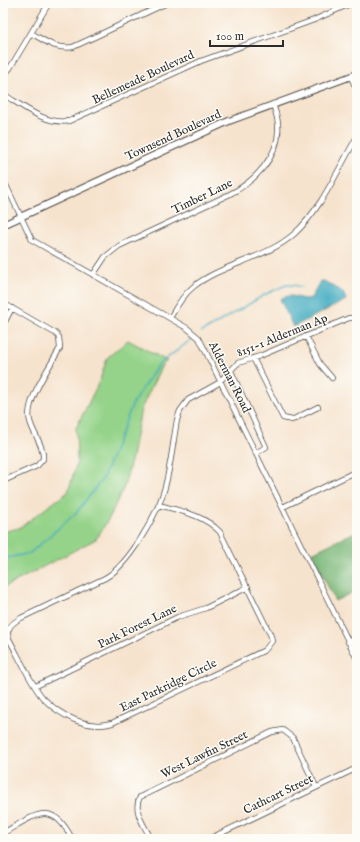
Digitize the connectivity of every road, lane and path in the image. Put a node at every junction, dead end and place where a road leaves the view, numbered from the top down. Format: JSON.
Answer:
{"nodes":[{"id":1,"x":49,"y":3,"type":"edge"},
{"id":2,"x":167,"y":3,"type":"edge"},
{"id":3,"x":352,"y":3,"type":"edge"},
{"id":4,"x":31,"y":33,"type":"junction"},
{"id":5,"x":354,"y":75,"type":"edge"},
{"id":6,"x":3,"y":76,"type":"edge"},
{"id":7,"x":357,"y":90,"type":"edge"},
{"id":8,"x":3,"y":94,"type":"edge"},
{"id":9,"x":273,"y":104,"type":"junction"},
{"id":10,"x":357,"y":137,"type":"edge"},
{"id":11,"x":3,"y":179,"type":"edge"},
{"id":12,"x":21,"y":217,"type":"junction"},
{"id":13,"x":3,"y":225,"type":"edge"},
{"id":14,"x":93,"y":275,"type":"junction"},
{"id":15,"x":3,"y":303,"type":"edge"},
{"id":16,"x":12,"y":308,"type":"junction"},
{"id":17,"x":170,"y":318,"type":"junction"},
{"id":18,"x":357,"y":318,"type":"edge"},
{"id":19,"x":3,"y":325,"type":"edge"},
{"id":20,"x":306,"y":336,"type":"junction"},
{"id":21,"x":253,"y":358,"type":"junction"},
{"id":22,"x":229,"y":372,"type":"junction"},
{"id":23,"x":332,"y":378,"type":"dead end"},
{"id":24,"x":220,"y":380,"type":"junction"},
{"id":25,"x":318,"y":407,"type":"dead end"},
{"id":26,"x":256,"y":453,"type":"junction"},
{"id":27,"x":357,"y":471,"type":"edge"},
{"id":28,"x":3,"y":481,"type":"edge"},
{"id":29,"x":159,"y":505,"type":"junction"},
{"id":30,"x":282,"y":507,"type":"junction"},
{"id":31,"x":248,"y":587,"type":"junction"},
{"id":32,"x":10,"y":626,"type":"joint"},
{"id":33,"x":357,"y":638,"type":"edge"},
{"id":34,"x":348,"y":642,"type":"junction"},
{"id":35,"x":357,"y":659,"type":"edge"},
{"id":36,"x":36,"y":686,"type":"junction"},
{"id":37,"x":357,"y":768,"type":"edge"},
{"id":38,"x":316,"y":787,"type":"junction"},
{"id":39,"x":3,"y":833,"type":"edge"},
{"id":40,"x":72,"y":839,"type":"edge"},
{"id":41,"x":151,"y":839,"type":"edge"},
{"id":42,"x":208,"y":839,"type":"edge"}],
"edges":[{"from":1,"to":4,"type":"street"},
{"from":2,"to":4,"type":"street"},
{"from":3,"to":8,"type":"street","name":"Bellemeade Boulevard"},
{"from":4,"to":6,"type":"street"},
{"from":5,"to":7,"type":"street"},
{"from":5,"to":9,"type":"street","name":"Townsend Boulevard"},
{"from":9,"to":12,"type":"street","name":"Townsend Boulevard"},
{"from":9,"to":14,"type":"street","name":"Timber Lane"},
{"from":10,"to":17,"type":"street"},
{"from":11,"to":12,"type":"street","name":"Alderman Road"},
{"from":12,"to":13,"type":"street","name":"Townsend Boulevard"},
{"from":12,"to":14,"type":"street","name":"Alderman Road"},
{"from":14,"to":17,"type":"street","name":"Alderman Road"},
{"from":15,"to":16,"type":"street"},
{"from":16,"to":19,"type":"street"},
{"from":16,"to":28,"type":"street"},
{"from":17,"to":24,"type":"street","name":"Alderman Road"},
{"from":18,"to":20,"type":"street","name":"8151-1 Alderman Ap"},
{"from":20,"to":21,"type":"street","name":"8151-1 Alderman Ap"},
{"from":20,"to":23,"type":"street"},
{"from":21,"to":22,"type":"street","name":"8151-1 Alderman Ap"},
{"from":21,"to":25,"type":"street"},
{"from":22,"to":24,"type":"street","name":"8151-1 Alderman Ap"},
{"from":22,"to":26,"type":"street"},
{"from":24,"to":26,"type":"street","name":"Alderman Road"},
{"from":24,"to":29,"type":"street","name":"8151-1 Alderman Ap"},
{"from":26,"to":30,"type":"street","name":"Alderman Road"},
{"from":27,"to":30,"type":"street"},
{"from":29,"to":31,"type":"street"},
{"from":29,"to":32,"type":"street","name":"8151-1 Alderman Ap"},
{"from":30,"to":34,"type":"street","name":"Alderman Road"},
{"from":31,"to":36,"type":"street","name":"Park Forest Lane"},
{"from":31,"to":36,"type":"street","name":"East Parkridge Circle"},
{"from":32,"to":36,"type":"street","name":"East Parkridge Circle"},
{"from":33,"to":34,"type":"street"},
{"from":34,"to":35,"type":"street","name":"Alderman Road"},
{"from":37,"to":38,"type":"street","name":"Cathcart Street"},
{"from":38,"to":41,"type":"street","name":"West Lawfin Street"},
{"from":38,"to":42,"type":"street","name":"Cathcart Street"},
{"from":39,"to":40,"type":"street"}]}
